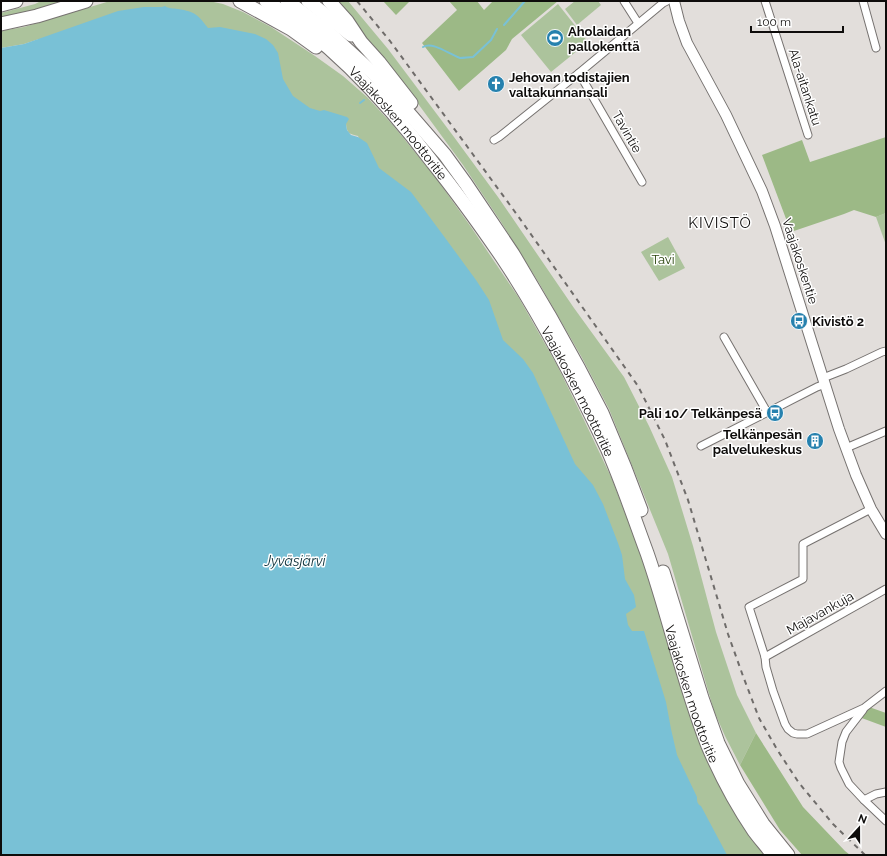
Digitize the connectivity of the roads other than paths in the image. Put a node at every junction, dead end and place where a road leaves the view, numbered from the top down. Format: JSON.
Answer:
{"nodes":[{"id":1,"x":16,"y":1,"type":"edge"},
{"id":2,"x":86,"y":1,"type":"edge"},
{"id":3,"x":240,"y":1,"type":"edge"},
{"id":4,"x":266,"y":1,"type":"edge"},
{"id":5,"x":287,"y":1,"type":"edge"},
{"id":6,"x":308,"y":1,"type":"edge"},
{"id":7,"x":329,"y":1,"type":"edge"},
{"id":8,"x":624,"y":1,"type":"edge"},
{"id":9,"x":667,"y":1,"type":"edge"},
{"id":10,"x":674,"y":1,"type":"edge"},
{"id":11,"x":765,"y":1,"type":"edge"},
{"id":12,"x":863,"y":1,"type":"edge"},
{"id":13,"x":1,"y":5,"type":"edge"},
{"id":14,"x":638,"y":23,"type":"junction"},
{"id":15,"x":1,"y":24,"type":"edge"},
{"id":16,"x":361,"y":42,"type":"junction"},
{"id":17,"x":876,"y":48,"type":"dead end"},
{"id":18,"x":355,"y":72,"type":"junction"},
{"id":19,"x":579,"y":73,"type":"junction"},
{"id":20,"x":808,"y":135,"type":"dead end"},
{"id":21,"x":494,"y":140,"type":"dead end"},
{"id":22,"x":445,"y":155,"type":"junction"},
{"id":23,"x":642,"y":182,"type":"dead end"},
{"id":24,"x":724,"y":337,"type":"dead end"},
{"id":25,"x":886,"y":352,"type":"edge"},
{"id":26,"x":824,"y":381,"type":"junction"},
{"id":27,"x":767,"y":412,"type":"junction"},
{"id":28,"x":886,"y":431,"type":"edge"},
{"id":29,"x":701,"y":446,"type":"dead end"},
{"id":30,"x":846,"y":448,"type":"junction"},
{"id":31,"x":871,"y":509,"type":"junction"},
{"id":32,"x":884,"y":528,"type":"edge"},
{"id":33,"x":886,"y":589,"type":"edge"},
{"id":34,"x":765,"y":657,"type":"junction"},
{"id":35,"x":886,"y":691,"type":"edge"},
{"id":36,"x":864,"y":708,"type":"junction"},
{"id":37,"x":886,"y":792,"type":"edge"},
{"id":38,"x":864,"y":800,"type":"junction"},
{"id":39,"x":886,"y":821,"type":"edge"},
{"id":40,"x":773,"y":855,"type":"edge"},
{"id":41,"x":788,"y":855,"type":"edge"}],
"edges":[{"from":1,"to":13,"type":"highway"},
{"from":2,"to":15,"type":"highway"},
{"from":3,"to":18,"type":"highway"},
{"from":4,"to":18,"type":"highway","name":"Vaajakosken moottoritie"},
{"from":5,"to":22,"type":"highway","name":"Vaajakosken moottoritie"},
{"from":6,"to":16,"type":"highway"},
{"from":7,"to":16,"type":"highway"},
{"from":8,"to":14,"type":"street"},
{"from":9,"to":14,"type":"street"},
{"from":10,"to":26,"type":"main road","name":"Vaajakoskentie"},
{"from":11,"to":20,"type":"street","name":"Ala-aitankatu"},
{"from":12,"to":17,"type":"street"},
{"from":14,"to":19,"type":"street"},
{"from":16,"to":22,"type":"highway"},
{"from":18,"to":40,"type":"highway","name":"Vaajakosken moottoritie"},
{"from":19,"to":21,"type":"street"},
{"from":19,"to":23,"type":"street","name":"Tavintie"},
{"from":22,"to":41,"type":"highway","name":"Vaajakosken moottoritie"},
{"from":24,"to":27,"type":"street"},
{"from":25,"to":26,"type":"street"},
{"from":26,"to":27,"type":"street"},
{"from":26,"to":30,"type":"main road","name":"Vaajakoskentie"},
{"from":27,"to":29,"type":"street"},
{"from":28,"to":30,"type":"street"},
{"from":30,"to":31,"type":"main road","name":"Vaajakoskentie"},
{"from":31,"to":32,"type":"main road","name":"Vaajakoskentie"},
{"from":31,"to":34,"type":"street"},
{"from":33,"to":34,"type":"street","name":"Majavankuja"},
{"from":34,"to":36,"type":"street"},
{"from":35,"to":36,"type":"street"},
{"from":36,"to":38,"type":"street"},
{"from":37,"to":38,"type":"street"},
{"from":38,"to":39,"type":"street"}]}
